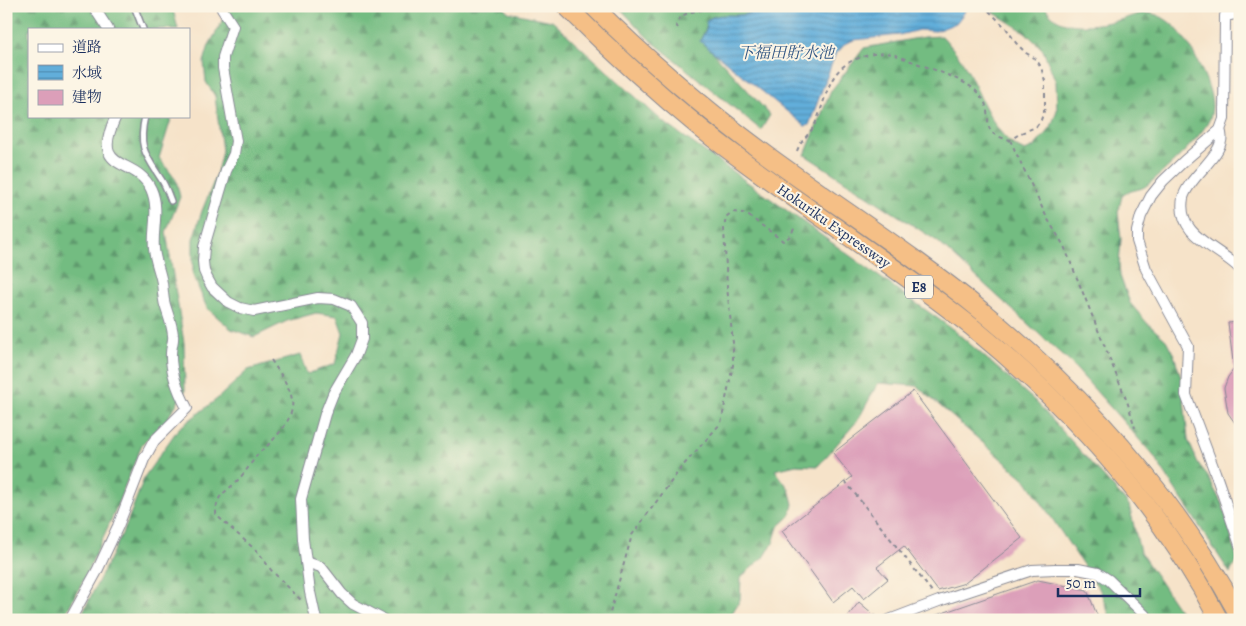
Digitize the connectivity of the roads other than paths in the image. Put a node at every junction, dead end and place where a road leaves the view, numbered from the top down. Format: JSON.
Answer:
{"nodes":[{"id":1,"x":94,"y":6,"type":"edge"},
{"id":2,"x":134,"y":6,"type":"edge"},
{"id":3,"x":566,"y":6,"type":"edge"},
{"id":4,"x":593,"y":6,"type":"edge"},
{"id":5,"x":222,"y":9,"type":"dead end"},
{"id":6,"x":1240,"y":13,"type":"edge"},
{"id":7,"x":107,"y":28,"type":"edge"},
{"id":8,"x":143,"y":28,"type":"edge"},
{"id":9,"x":115,"y":118,"type":"edge"},
{"id":10,"x":145,"y":118,"type":"edge"},
{"id":11,"x":1220,"y":130,"type":"junction"},
{"id":12,"x":171,"y":201,"type":"dead end"},
{"id":13,"x":1240,"y":269,"type":"edge"},
{"id":14,"x":1240,"y":545,"type":"edge"},
{"id":15,"x":306,"y":562,"type":"junction"},
{"id":16,"x":1240,"y":617,"type":"edge"},
{"id":17,"x":70,"y":620,"type":"edge"},
{"id":18,"x":316,"y":620,"type":"edge"},
{"id":19,"x":384,"y":620,"type":"edge"},
{"id":20,"x":889,"y":620,"type":"edge"},
{"id":21,"x":1150,"y":620,"type":"edge"},
{"id":22,"x":1219,"y":620,"type":"edge"}],
"edges":[{"from":1,"to":7,"type":"street"},
{"from":2,"to":8,"type":"lane"},
{"from":3,"to":22,"type":"highway","name":"Hokuriku Expressway","number":"E8"},
{"from":4,"to":16,"type":"highway","name":"Hokuriku Expressway","number":"E8"},
{"from":5,"to":15,"type":"street"},
{"from":6,"to":11,"type":"street"},
{"from":9,"to":17,"type":"street"},
{"from":10,"to":12,"type":"lane"},
{"from":11,"to":13,"type":"street"},
{"from":11,"to":14,"type":"street"},
{"from":15,"to":18,"type":"street"},
{"from":15,"to":19,"type":"street"},
{"from":20,"to":21,"type":"street"}]}
